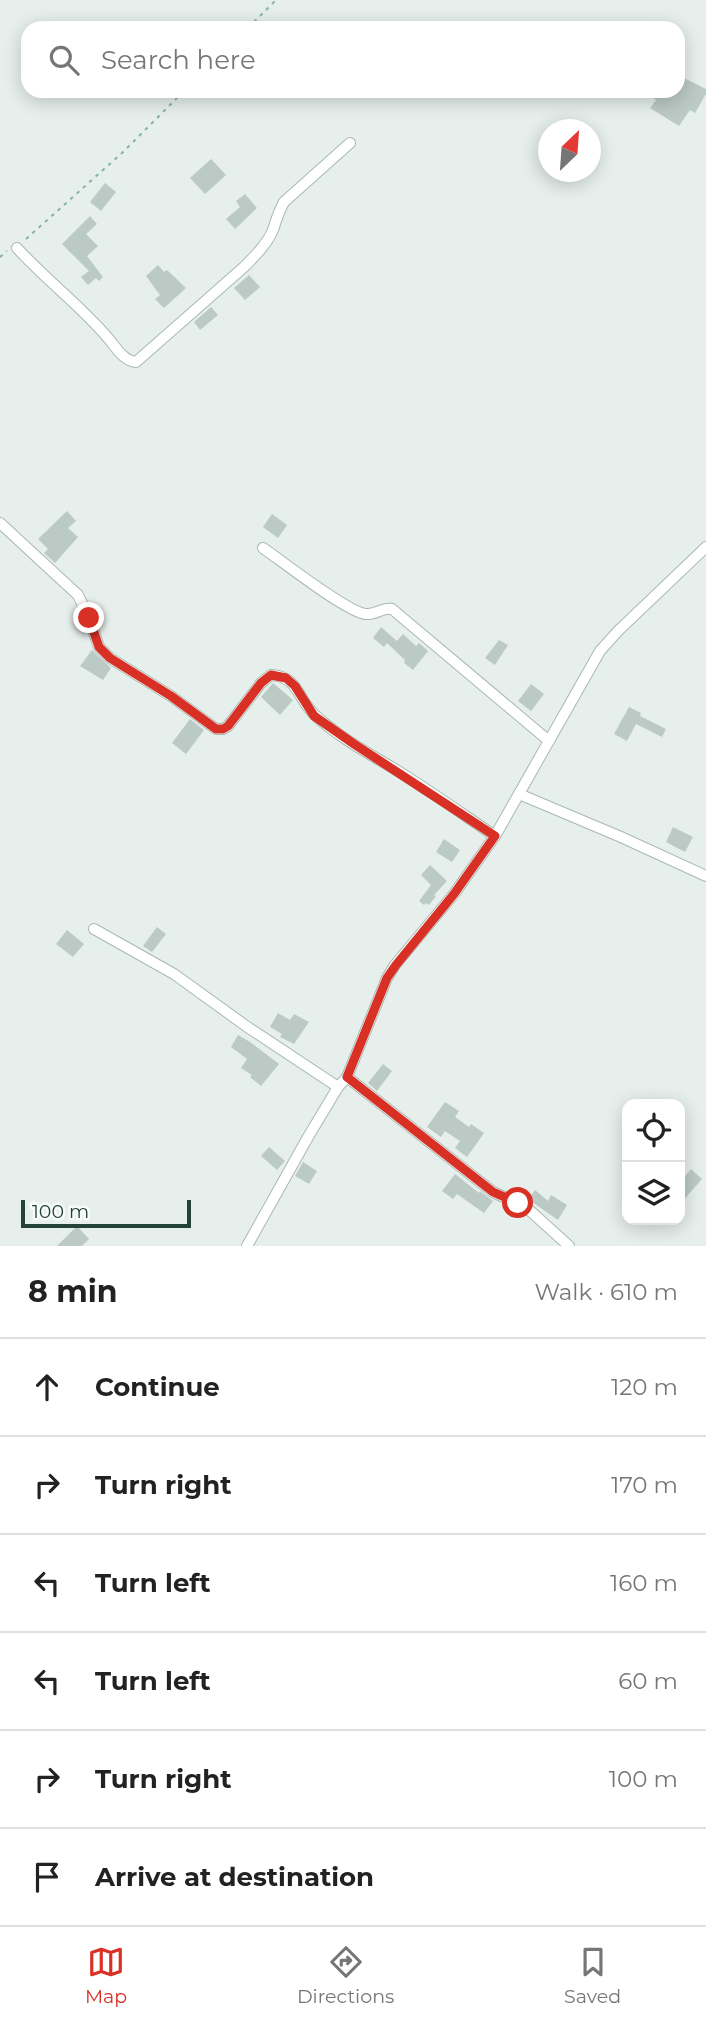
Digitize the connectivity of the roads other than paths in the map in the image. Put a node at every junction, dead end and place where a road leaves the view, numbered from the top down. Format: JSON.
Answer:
{"nodes":[{"id":1,"x":350,"y":143,"type":"dead end"},
{"id":2,"x":17,"y":248,"type":"road end"},
{"id":3,"x":0,"y":523,"type":"edge"},
{"id":4,"x":706,"y":547,"type":"edge"},
{"id":5,"x":263,"y":548,"type":"dead end"},
{"id":6,"x":549,"y":741,"type":"junction"},
{"id":7,"x":519,"y":794,"type":"junction"},
{"id":8,"x":495,"y":836,"type":"junction"},
{"id":9,"x":706,"y":876,"type":"edge"},
{"id":10,"x":94,"y":929,"type":"dead end"},
{"id":11,"x":347,"y":1077,"type":"junction"},
{"id":12,"x":338,"y":1087,"type":"junction"},
{"id":13,"x":247,"y":1246,"type":"edge"},
{"id":14,"x":569,"y":1246,"type":"edge"}],
"edges":[{"from":1,"to":2,"type":"street"},
{"from":3,"to":8,"type":"street"},
{"from":4,"to":6,"type":"street"},
{"from":5,"to":6,"type":"street"},
{"from":6,"to":7,"type":"street"},
{"from":7,"to":8,"type":"street"},
{"from":7,"to":9,"type":"street"},
{"from":8,"to":11,"type":"street"},
{"from":10,"to":12,"type":"street"},
{"from":11,"to":12,"type":"street"},
{"from":11,"to":14,"type":"street"},
{"from":12,"to":13,"type":"street"}]}
